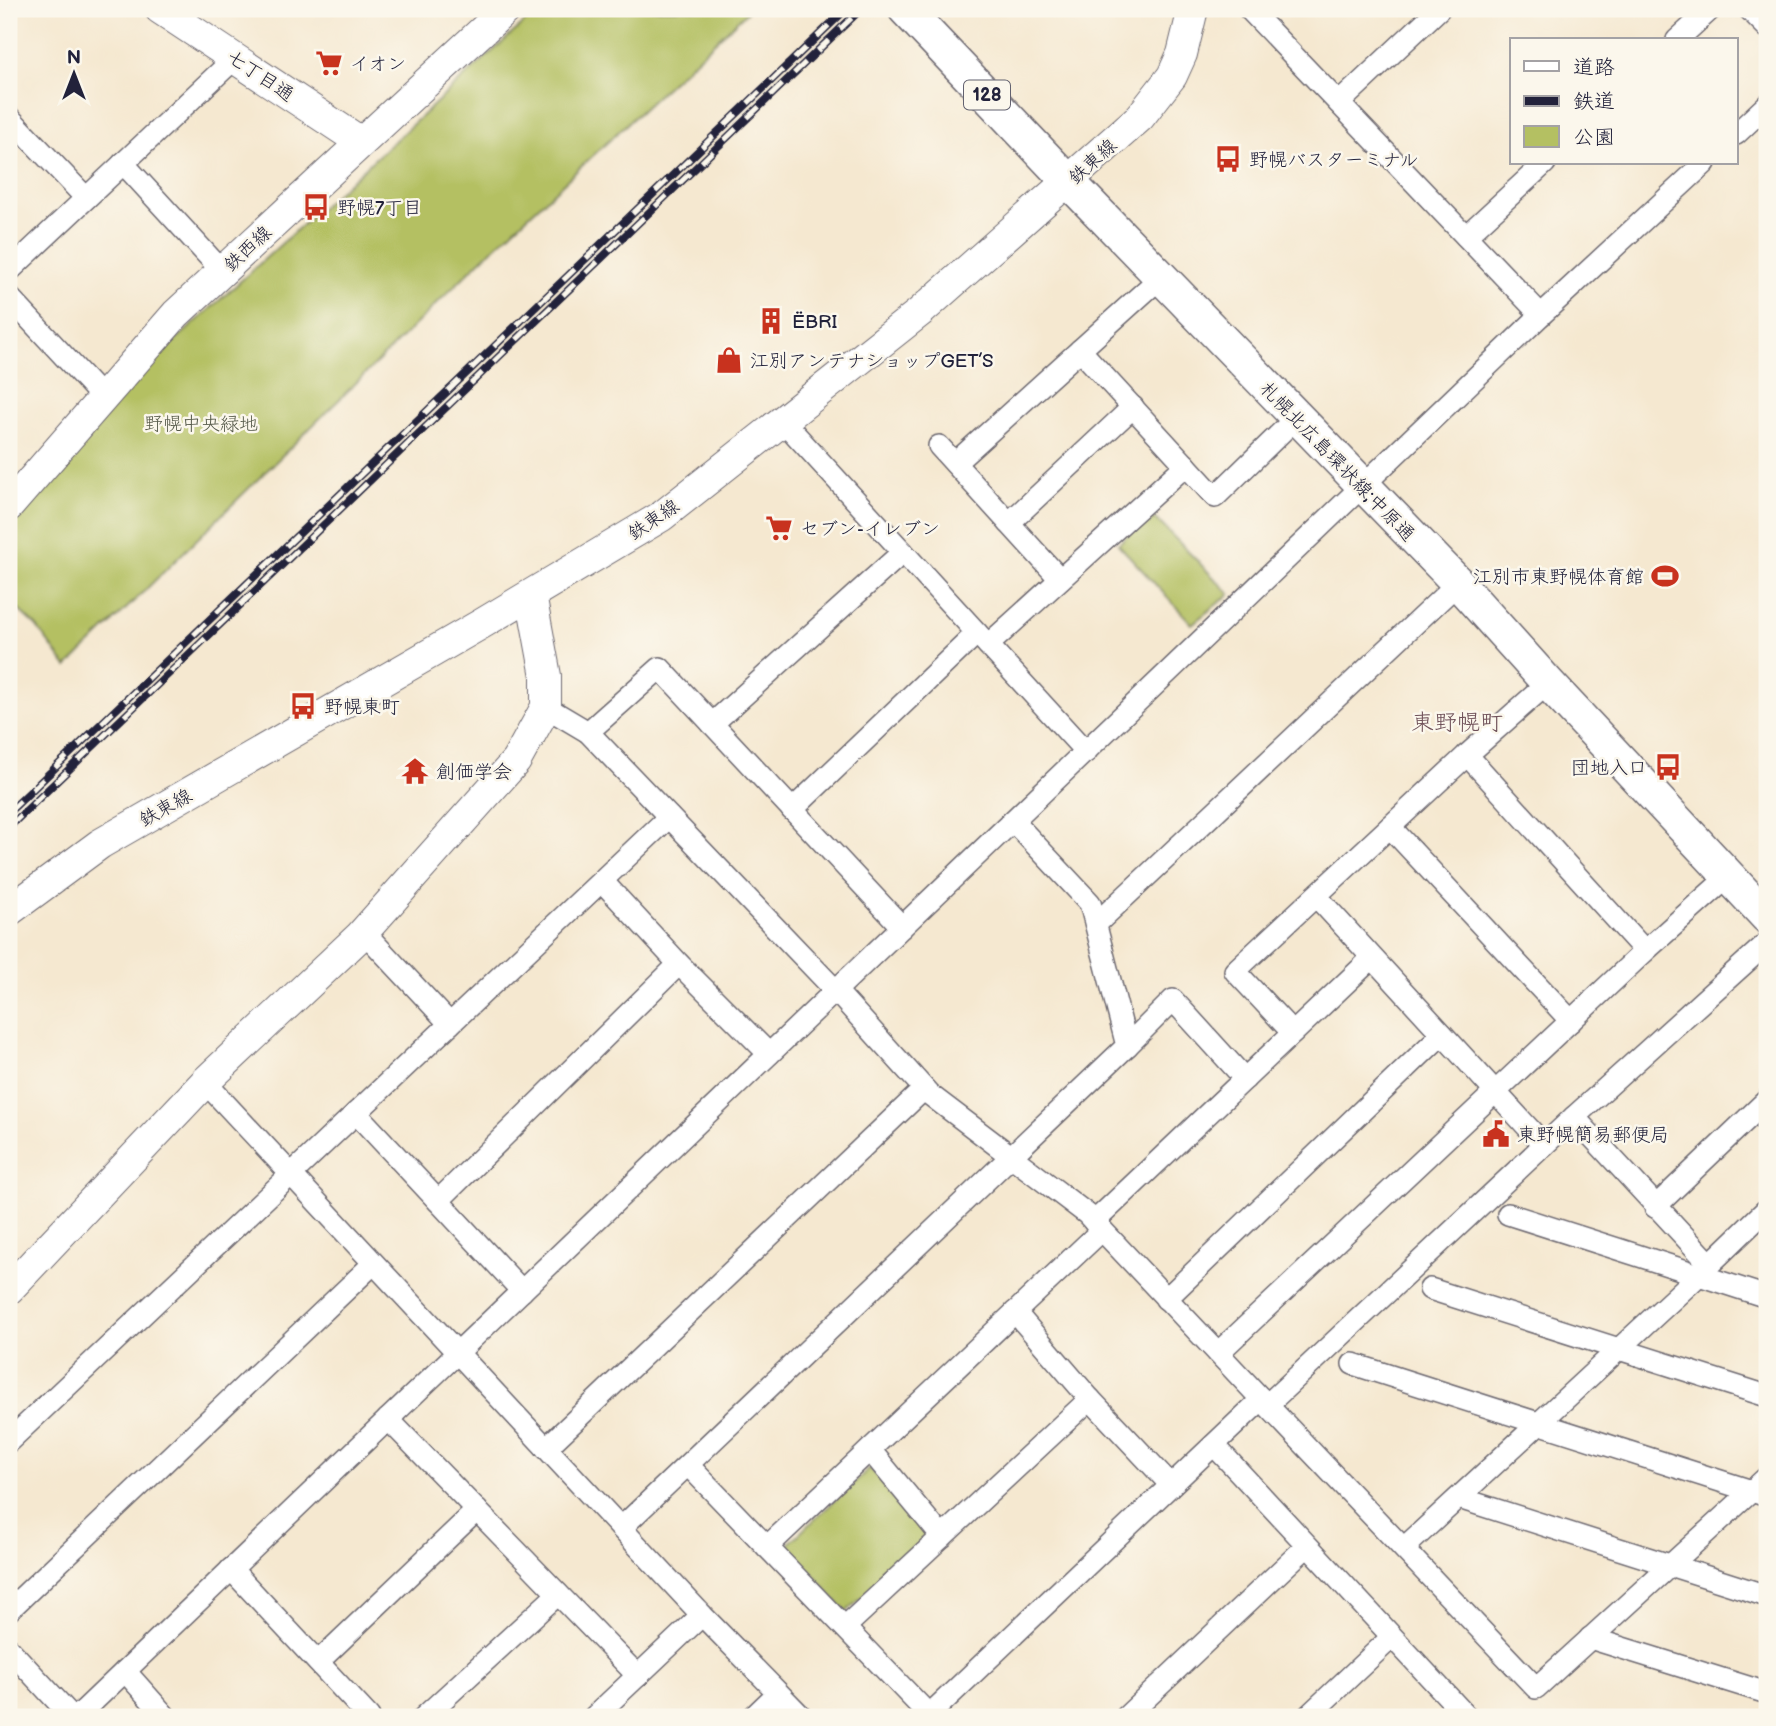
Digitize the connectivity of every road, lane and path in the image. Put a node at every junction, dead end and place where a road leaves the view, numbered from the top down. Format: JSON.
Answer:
{"nodes":[{"id":1,"x":160,"y":9,"type":"edge"},
{"id":2,"x":506,"y":9,"type":"edge"},
{"id":3,"x":905,"y":9,"type":"edge"},
{"id":4,"x":1193,"y":9,"type":"edge"},
{"id":5,"x":1249,"y":9,"type":"edge"},
{"id":6,"x":1439,"y":9,"type":"edge"},
{"id":7,"x":1712,"y":9,"type":"edge"},
{"id":8,"x":1749,"y":9,"type":"edge"},
{"id":9,"x":1767,"y":27,"type":"edge"},
{"id":10,"x":1679,"y":38,"type":"edge"},
{"id":11,"x":234,"y":58,"type":"junction"},
{"id":12,"x":1339,"y":103,"type":"junction"},
{"id":13,"x":1767,"y":105,"type":"edge"},
{"id":14,"x":9,"y":117,"type":"edge"},
{"id":15,"x":1738,"y":132,"type":"edge"},
{"id":16,"x":361,"y":142,"type":"junction"},
{"id":17,"x":123,"y":163,"type":"junction"},
{"id":18,"x":1544,"y":164,"type":"edge"},
{"id":19,"x":1704,"y":164,"type":"edge"},
{"id":20,"x":1069,"y":182,"type":"junction"},
{"id":21,"x":86,"y":198,"type":"junction"},
{"id":22,"x":1466,"y":236,"type":"junction"},
{"id":23,"x":9,"y":271,"type":"edge"},
{"id":24,"x":222,"y":271,"type":"junction"},
{"id":25,"x":1161,"y":277,"type":"junction"},
{"id":26,"x":9,"y":298,"type":"edge"},
{"id":27,"x":1541,"y":315,"type":"junction"},
{"id":28,"x":1080,"y":350,"type":"junction"},
{"id":29,"x":103,"y":398,"type":"junction"},
{"id":30,"x":1133,"y":407,"type":"junction"},
{"id":31,"x":1296,"y":418,"type":"junction"},
{"id":32,"x":783,"y":421,"type":"junction"},
{"id":33,"x":939,"y":446,"type":"dead end"},
{"id":34,"x":955,"y":463,"type":"junction"},
{"id":35,"x":1186,"y":465,"type":"junction"},
{"id":36,"x":1363,"y":487,"type":"junction"},
{"id":37,"x":9,"y":506,"type":"edge"},
{"id":38,"x":1009,"y":523,"type":"junction"},
{"id":39,"x":903,"y":552,"type":"junction"},
{"id":40,"x":1060,"y":579,"type":"junction"},
{"id":41,"x":1458,"y":583,"type":"junction"},
{"id":42,"x":531,"y":595,"type":"junction"},
{"id":43,"x":983,"y":639,"type":"junction"},
{"id":44,"x":1548,"y":682,"type":"junction"},
{"id":45,"x":546,"y":707,"type":"junction"},
{"id":46,"x":712,"y":724,"type":"junction"},
{"id":47,"x":587,"y":732,"type":"junction"},
{"id":48,"x":1086,"y":752,"type":"junction"},
{"id":49,"x":1467,"y":755,"type":"junction"},
{"id":50,"x":792,"y":810,"type":"junction"},
{"id":51,"x":669,"y":817,"type":"junction"},
{"id":52,"x":1013,"y":821,"type":"junction"},
{"id":53,"x":1390,"y":827,"type":"junction"},
{"id":54,"x":1730,"y":875,"type":"junction"},
{"id":55,"x":602,"y":881,"type":"junction"},
{"id":56,"x":1316,"y":896,"type":"junction"},
{"id":57,"x":9,"y":911,"type":"edge"},
{"id":58,"x":1767,"y":917,"type":"edge"},
{"id":59,"x":1096,"y":924,"type":"junction"},
{"id":60,"x":902,"y":927,"type":"junction"},
{"id":61,"x":363,"y":932,"type":"junction"},
{"id":62,"x":1767,"y":943,"type":"edge"},
{"id":63,"x":1645,"y":951,"type":"junction"},
{"id":64,"x":1371,"y":959,"type":"junction"},
{"id":65,"x":679,"y":964,"type":"junction"},
{"id":66,"x":836,"y":990,"type":"junction"},
{"id":67,"x":1571,"y":1021,"type":"junction"},
{"id":68,"x":450,"y":1024,"type":"junction"},
{"id":69,"x":1293,"y":1033,"type":"junction"},
{"id":70,"x":1442,"y":1034,"type":"junction"},
{"id":71,"x":1127,"y":1046,"type":"junction"},
{"id":72,"x":769,"y":1054,"type":"junction"},
{"id":73,"x":1245,"y":1079,"type":"junction"},
{"id":74,"x":205,"y":1082,"type":"junction"},
{"id":75,"x":924,"y":1088,"type":"junction"},
{"id":76,"x":1496,"y":1091,"type":"junction"},
{"id":77,"x":1767,"y":1100,"type":"edge"},
{"id":78,"x":356,"y":1113,"type":"junction"},
{"id":79,"x":1574,"y":1117,"type":"junction"},
{"id":80,"x":1544,"y":1145,"type":"junction"},
{"id":81,"x":1012,"y":1157,"type":"junction"},
{"id":82,"x":291,"y":1175,"type":"junction"},
{"id":83,"x":438,"y":1201,"type":"junction"},
{"id":84,"x":1655,"y":1207,"type":"junction"},
{"id":85,"x":1767,"y":1209,"type":"edge"},
{"id":86,"x":1508,"y":1214,"type":"dead end"},
{"id":87,"x":1098,"y":1226,"type":"junction"},
{"id":88,"x":373,"y":1264,"type":"junction"},
{"id":89,"x":1704,"y":1269,"type":"junction"},
{"id":90,"x":13,"y":1274,"type":"edge"},
{"id":91,"x":1430,"y":1289,"type":"dead end"},
{"id":92,"x":522,"y":1291,"type":"junction"},
{"id":93,"x":1767,"y":1297,"type":"edge"},
{"id":94,"x":1166,"y":1299,"type":"junction"},
{"id":95,"x":1015,"y":1312,"type":"junction"},
{"id":96,"x":1619,"y":1349,"type":"junction"},
{"id":97,"x":456,"y":1353,"type":"junction"},
{"id":98,"x":1218,"y":1353,"type":"junction"},
{"id":99,"x":1353,"y":1364,"type":"dead end"},
{"id":100,"x":1767,"y":1396,"type":"edge"},
{"id":101,"x":1090,"y":1399,"type":"junction"},
{"id":102,"x":1265,"y":1402,"type":"junction"},
{"id":103,"x":388,"y":1419,"type":"junction"},
{"id":104,"x":1538,"y":1424,"type":"junction"},
{"id":105,"x":9,"y":1441,"type":"edge"},
{"id":106,"x":1213,"y":1445,"type":"junction"},
{"id":107,"x":546,"y":1448,"type":"junction"},
{"id":108,"x":870,"y":1450,"type":"junction"},
{"id":109,"x":688,"y":1465,"type":"junction"},
{"id":110,"x":1767,"y":1477,"type":"edge"},
{"id":111,"x":1171,"y":1485,"type":"junction"},
{"id":112,"x":1759,"y":1494,"type":"edge"},
{"id":113,"x":1459,"y":1498,"type":"junction"},
{"id":114,"x":477,"y":1510,"type":"junction"},
{"id":115,"x":621,"y":1528,"type":"junction"},
{"id":116,"x":942,"y":1537,"type":"junction"},
{"id":117,"x":1307,"y":1546,"type":"junction"},
{"id":118,"x":767,"y":1547,"type":"junction"},
{"id":119,"x":1404,"y":1548,"type":"junction"},
{"id":120,"x":1670,"y":1566,"type":"junction"},
{"id":121,"x":231,"y":1569,"type":"junction"},
{"id":122,"x":558,"y":1594,"type":"junction"},
{"id":123,"x":1767,"y":1597,"type":"edge"},
{"id":124,"x":9,"y":1610,"type":"edge"},
{"id":125,"x":702,"y":1615,"type":"junction"},
{"id":126,"x":845,"y":1627,"type":"junction"},
{"id":127,"x":1392,"y":1637,"type":"junction"},
{"id":128,"x":1590,"y":1638,"type":"junction"},
{"id":129,"x":9,"y":1648,"type":"edge"},
{"id":130,"x":318,"y":1662,"type":"junction"},
{"id":131,"x":125,"y":1671,"type":"junction"},
{"id":132,"x":638,"y":1676,"type":"junction"},
{"id":133,"x":778,"y":1693,"type":"junction"},
{"id":134,"x":1767,"y":1693,"type":"edge"},
{"id":135,"x":928,"y":1716,"type":"edge"},
{"id":136,"x":74,"y":1717,"type":"edge"},
{"id":137,"x":166,"y":1717,"type":"edge"},
{"id":138,"x":369,"y":1717,"type":"edge"},
{"id":139,"x":424,"y":1717,"type":"edge"},
{"id":140,"x":594,"y":1717,"type":"edge"},
{"id":141,"x":753,"y":1717,"type":"edge"},
{"id":142,"x":802,"y":1717,"type":"edge"},
{"id":143,"x":1126,"y":1717,"type":"edge"},
{"id":144,"x":1307,"y":1717,"type":"edge"},
{"id":145,"x":1467,"y":1717,"type":"edge"}],
"edges":[{"from":1,"to":11,"type":"street","name":"七丁目通"},
{"from":2,"to":16,"type":"street","name":"鉄西線"},
{"from":3,"to":20,"type":"main road","name":"札幌北広島環状線;中原通","number":"128"},
{"from":4,"to":20,"type":"street","name":"鉄東線"},
{"from":5,"to":12,"type":"street"},
{"from":6,"to":12,"type":"street"},
{"from":7,"to":10,"type":"street"},
{"from":8,"to":9,"type":"street"},
{"from":11,"to":16,"type":"street","name":"七丁目通"},
{"from":11,"to":17,"type":"street"},
{"from":12,"to":22,"type":"street"},
{"from":13,"to":15,"type":"street"},
{"from":14,"to":21,"type":"street"},
{"from":16,"to":24,"type":"street","name":"鉄西線"},
{"from":17,"to":21,"type":"street"},
{"from":17,"to":24,"type":"street"},
{"from":18,"to":22,"type":"street"},
{"from":19,"to":27,"type":"street"},
{"from":20,"to":25,"type":"main road","name":"札幌北広島環状線;中原通","number":"128"},
{"from":20,"to":32,"type":"street","name":"鉄東線"},
{"from":21,"to":23,"type":"street"},
{"from":22,"to":27,"type":"street"},
{"from":24,"to":29,"type":"street","name":"鉄西線"},
{"from":25,"to":28,"type":"street"},
{"from":25,"to":31,"type":"main road","name":"札幌北広島環状線;中原通","number":"128"},
{"from":26,"to":29,"type":"street"},
{"from":27,"to":36,"type":"street"},
{"from":28,"to":30,"type":"street"},
{"from":28,"to":34,"type":"street"},
{"from":29,"to":37,"type":"street","name":"鉄西線"},
{"from":30,"to":35,"type":"street"},
{"from":30,"to":38,"type":"street"},
{"from":31,"to":35,"type":"street"},
{"from":31,"to":36,"type":"main road","name":"札幌北広島環状線;中原通","number":"128"},
{"from":32,"to":39,"type":"street"},
{"from":32,"to":42,"type":"street","name":"鉄東線"},
{"from":33,"to":34,"type":"street"},
{"from":34,"to":38,"type":"street"},
{"from":35,"to":40,"type":"street"},
{"from":36,"to":41,"type":"main road","name":"札幌北広島環状線;中原通","number":"128"},
{"from":36,"to":48,"type":"street"},
{"from":38,"to":40,"type":"street"},
{"from":39,"to":43,"type":"street"},
{"from":39,"to":46,"type":"street"},
{"from":40,"to":43,"type":"street"},
{"from":41,"to":44,"type":"main road","name":"札幌北広島環状線;中原通","number":"128"},
{"from":41,"to":59,"type":"street"},
{"from":42,"to":45,"type":"street"},
{"from":42,"to":57,"type":"street","name":"鉄東線"},
{"from":43,"to":48,"type":"street"},
{"from":43,"to":50,"type":"street"},
{"from":44,"to":49,"type":"street"},
{"from":44,"to":54,"type":"main road","name":"札幌北広島環状線;中原通","number":"128"},
{"from":45,"to":47,"type":"street"},
{"from":45,"to":61,"type":"street"},
{"from":46,"to":47,"type":"street"},
{"from":46,"to":50,"type":"street"},
{"from":47,"to":51,"type":"street"},
{"from":48,"to":52,"type":"street"},
{"from":49,"to":53,"type":"street"},
{"from":49,"to":63,"type":"street"},
{"from":50,"to":60,"type":"street"},
{"from":51,"to":55,"type":"street"},
{"from":51,"to":66,"type":"street"},
{"from":52,"to":59,"type":"street"},
{"from":52,"to":60,"type":"street"},
{"from":53,"to":56,"type":"street"},
{"from":53,"to":67,"type":"street"},
{"from":54,"to":58,"type":"main road","name":"札幌北広島環状線;中原通","number":"128"},
{"from":54,"to":63,"type":"street"},
{"from":55,"to":65,"type":"street"},
{"from":55,"to":68,"type":"street"},
{"from":56,"to":64,"type":"street"},
{"from":56,"to":69,"type":"street"},
{"from":59,"to":71,"type":"street"},
{"from":60,"to":66,"type":"street"},
{"from":61,"to":68,"type":"street"},
{"from":61,"to":74,"type":"street"},
{"from":62,"to":79,"type":"street"},
{"from":63,"to":67,"type":"street"},
{"from":64,"to":69,"type":"street"},
{"from":64,"to":70,"type":"street"},
{"from":65,"to":72,"type":"street"},
{"from":65,"to":83,"type":"street"},
{"from":66,"to":72,"type":"street"},
{"from":66,"to":75,"type":"street"},
{"from":67,"to":76,"type":"street"},
{"from":68,"to":78,"type":"street"},
{"from":69,"to":73,"type":"street"},
{"from":70,"to":76,"type":"street"},
{"from":70,"to":94,"type":"street"},
{"from":71,"to":73,"type":"street"},
{"from":71,"to":81,"type":"street"},
{"from":72,"to":92,"type":"street"},
{"from":73,"to":87,"type":"street"},
{"from":74,"to":82,"type":"street"},
{"from":74,"to":90,"type":"street"},
{"from":75,"to":81,"type":"street"},
{"from":75,"to":107,"type":"street"},
{"from":76,"to":80,"type":"street"},
{"from":76,"to":98,"type":"street"},
{"from":77,"to":84,"type":"street"},
{"from":78,"to":82,"type":"street"},
{"from":78,"to":83,"type":"street"},
{"from":79,"to":80,"type":"street"},
{"from":79,"to":84,"type":"street"},
{"from":80,"to":102,"type":"street"},
{"from":81,"to":87,"type":"street"},
{"from":81,"to":109,"type":"street"},
{"from":82,"to":88,"type":"street"},
{"from":82,"to":105,"type":"street"},
{"from":83,"to":92,"type":"street"},
{"from":84,"to":89,"type":"street"},
{"from":85,"to":89,"type":"street"},
{"from":86,"to":89,"type":"street"},
{"from":87,"to":94,"type":"street"},
{"from":87,"to":95,"type":"street"},
{"from":88,"to":97,"type":"street"},
{"from":88,"to":124,"type":"street"},
{"from":89,"to":93,"type":"street"},
{"from":89,"to":96,"type":"street"},
{"from":91,"to":96,"type":"street"},
{"from":92,"to":97,"type":"street"},
{"from":94,"to":98,"type":"street"},
{"from":95,"to":101,"type":"street"},
{"from":95,"to":108,"type":"street"},
{"from":96,"to":100,"type":"street"},
{"from":96,"to":104,"type":"street"},
{"from":97,"to":103,"type":"street"},
{"from":97,"to":107,"type":"street"},
{"from":98,"to":102,"type":"street"},
{"from":99,"to":104,"type":"street"},
{"from":101,"to":111,"type":"street"},
{"from":101,"to":116,"type":"street"},
{"from":102,"to":106,"type":"street"},
{"from":102,"to":119,"type":"street"},
{"from":103,"to":114,"type":"street"},
{"from":103,"to":121,"type":"street"},
{"from":104,"to":112,"type":"street"},
{"from":104,"to":113,"type":"street"},
{"from":106,"to":111,"type":"street"},
{"from":106,"to":117,"type":"street"},
{"from":107,"to":115,"type":"street"},
{"from":108,"to":116,"type":"street"},
{"from":108,"to":118,"type":"street"},
{"from":109,"to":115,"type":"street"},
{"from":109,"to":118,"type":"street"},
{"from":110,"to":112,"type":"street"},
{"from":111,"to":135,"type":"street"},
{"from":112,"to":120,"type":"street"},
{"from":113,"to":119,"type":"street"},
{"from":113,"to":120,"type":"street"},
{"from":114,"to":122,"type":"street"},
{"from":114,"to":130,"type":"street"},
{"from":115,"to":125,"type":"street"},
{"from":116,"to":126,"type":"street"},
{"from":117,"to":127,"type":"street"},
{"from":117,"to":143,"type":"street"},
{"from":118,"to":126,"type":"street"},
{"from":119,"to":128,"type":"street"},
{"from":120,"to":123,"type":"street"},
{"from":120,"to":128,"type":"street"},
{"from":121,"to":130,"type":"street"},
{"from":121,"to":131,"type":"street"},
{"from":122,"to":132,"type":"street"},
{"from":122,"to":139,"type":"street"},
{"from":125,"to":132,"type":"street"},
{"from":125,"to":133,"type":"street"},
{"from":126,"to":135,"type":"street"},
{"from":127,"to":144,"type":"street"},
{"from":127,"to":145,"type":"street"},
{"from":128,"to":134,"type":"street"},
{"from":129,"to":136,"type":"street"},
{"from":130,"to":138,"type":"street"},
{"from":131,"to":136,"type":"street"},
{"from":131,"to":137,"type":"street"},
{"from":132,"to":140,"type":"street"},
{"from":133,"to":141,"type":"street"},
{"from":133,"to":142,"type":"street"}]}
